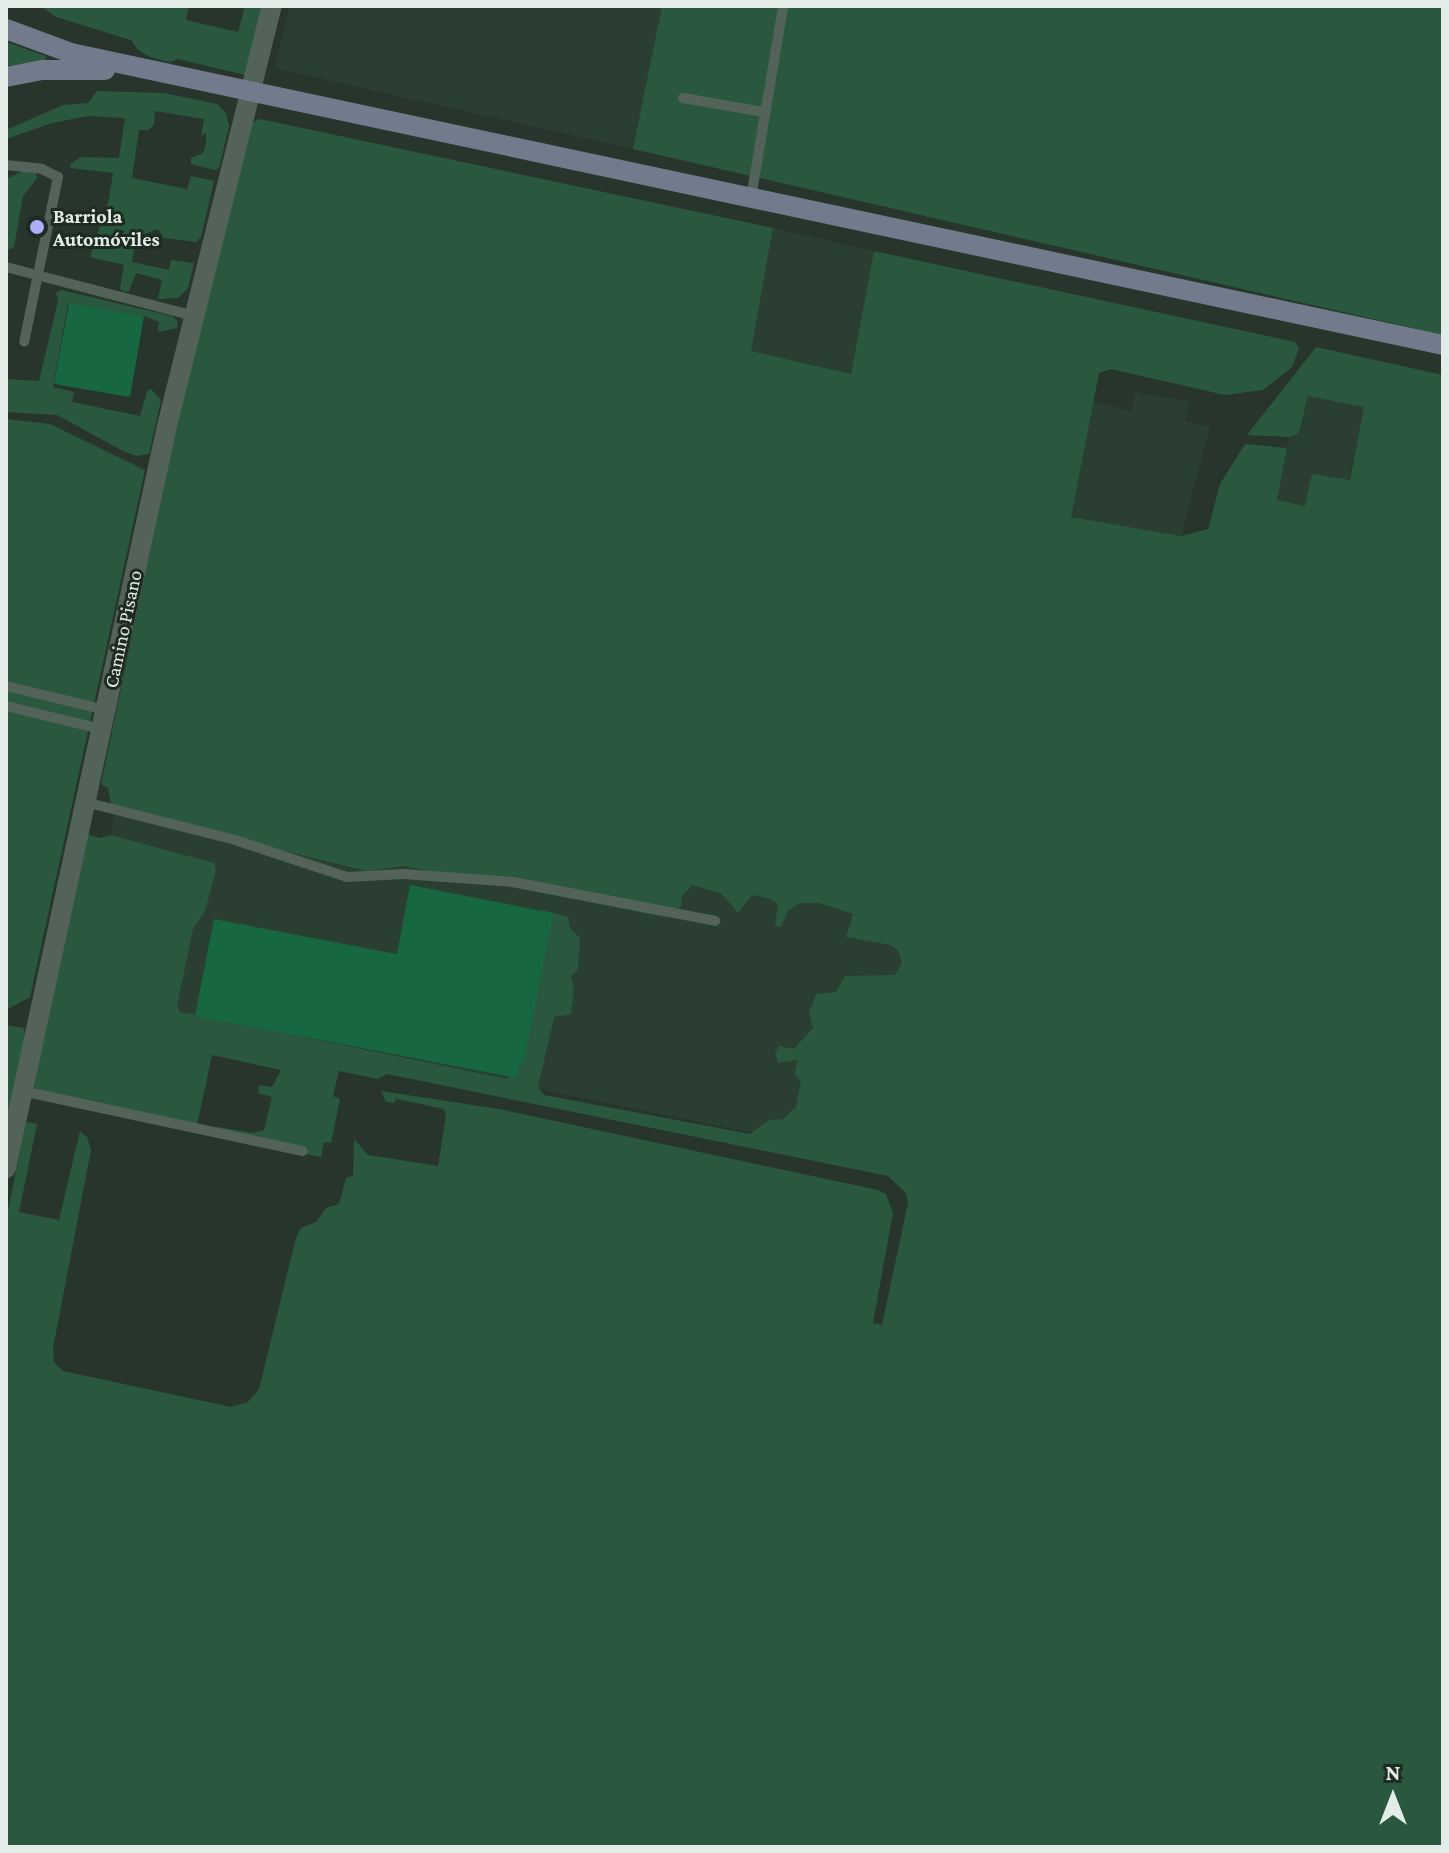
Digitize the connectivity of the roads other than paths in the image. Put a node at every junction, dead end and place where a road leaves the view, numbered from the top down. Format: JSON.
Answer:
{"nodes":[{"id":1,"x":272,"y":6,"type":"edge"},
{"id":2,"x":783,"y":6,"type":"edge"},
{"id":3,"x":6,"y":29,"type":"edge"},
{"id":4,"x":157,"y":72,"type":"junction"},
{"id":5,"x":6,"y":77,"type":"edge"},
{"id":6,"x":249,"y":92,"type":"junction"},
{"id":7,"x":683,"y":98,"type":"dead end"},
{"id":8,"x":764,"y":112,"type":"junction"},
{"id":9,"x":6,"y":165,"type":"edge"},
{"id":10,"x":751,"y":198,"type":"junction"},
{"id":11,"x":6,"y":267,"type":"edge"},
{"id":12,"x":38,"y":275,"type":"junction"},
{"id":13,"x":194,"y":316,"type":"junction"},
{"id":14,"x":24,"y":342,"type":"dead end"},
{"id":15,"x":1443,"y":345,"type":"edge"},
{"id":16,"x":6,"y":686,"type":"edge"},
{"id":17,"x":6,"y":706,"type":"edge"},
{"id":18,"x":103,"y":720,"type":"junction"},
{"id":19,"x":85,"y":802,"type":"junction"},
{"id":20,"x":715,"y":921,"type":"dead end"},
{"id":21,"x":22,"y":1091,"type":"junction"},
{"id":22,"x":303,"y":1151,"type":"dead end"},
{"id":23,"x":6,"y":1168,"type":"edge"}],
"edges":[{"from":1,"to":6,"type":"street","name":"Camino Pisano"},
{"from":2,"to":8,"type":"lane"},
{"from":3,"to":4,"type":"street"},
{"from":4,"to":5,"type":"street"},
{"from":4,"to":6,"type":"street"},
{"from":6,"to":10,"type":"street"},
{"from":6,"to":13,"type":"street","name":"Camino Pisano"},
{"from":7,"to":8,"type":"lane"},
{"from":8,"to":10,"type":"lane"},
{"from":9,"to":12,"type":"lane"},
{"from":10,"to":15,"type":"street"},
{"from":11,"to":12,"type":"lane"},
{"from":12,"to":13,"type":"lane"},
{"from":12,"to":14,"type":"lane"},
{"from":13,"to":18,"type":"street","name":"Camino Pisano"},
{"from":16,"to":18,"type":"lane"},
{"from":17,"to":18,"type":"lane"},
{"from":18,"to":19,"type":"street","name":"Camino Pisano"},
{"from":19,"to":20,"type":"lane"},
{"from":19,"to":21,"type":"street","name":"Camino Pisano"},
{"from":21,"to":22,"type":"lane"},
{"from":21,"to":23,"type":"street","name":"Camino Pisano"}]}
